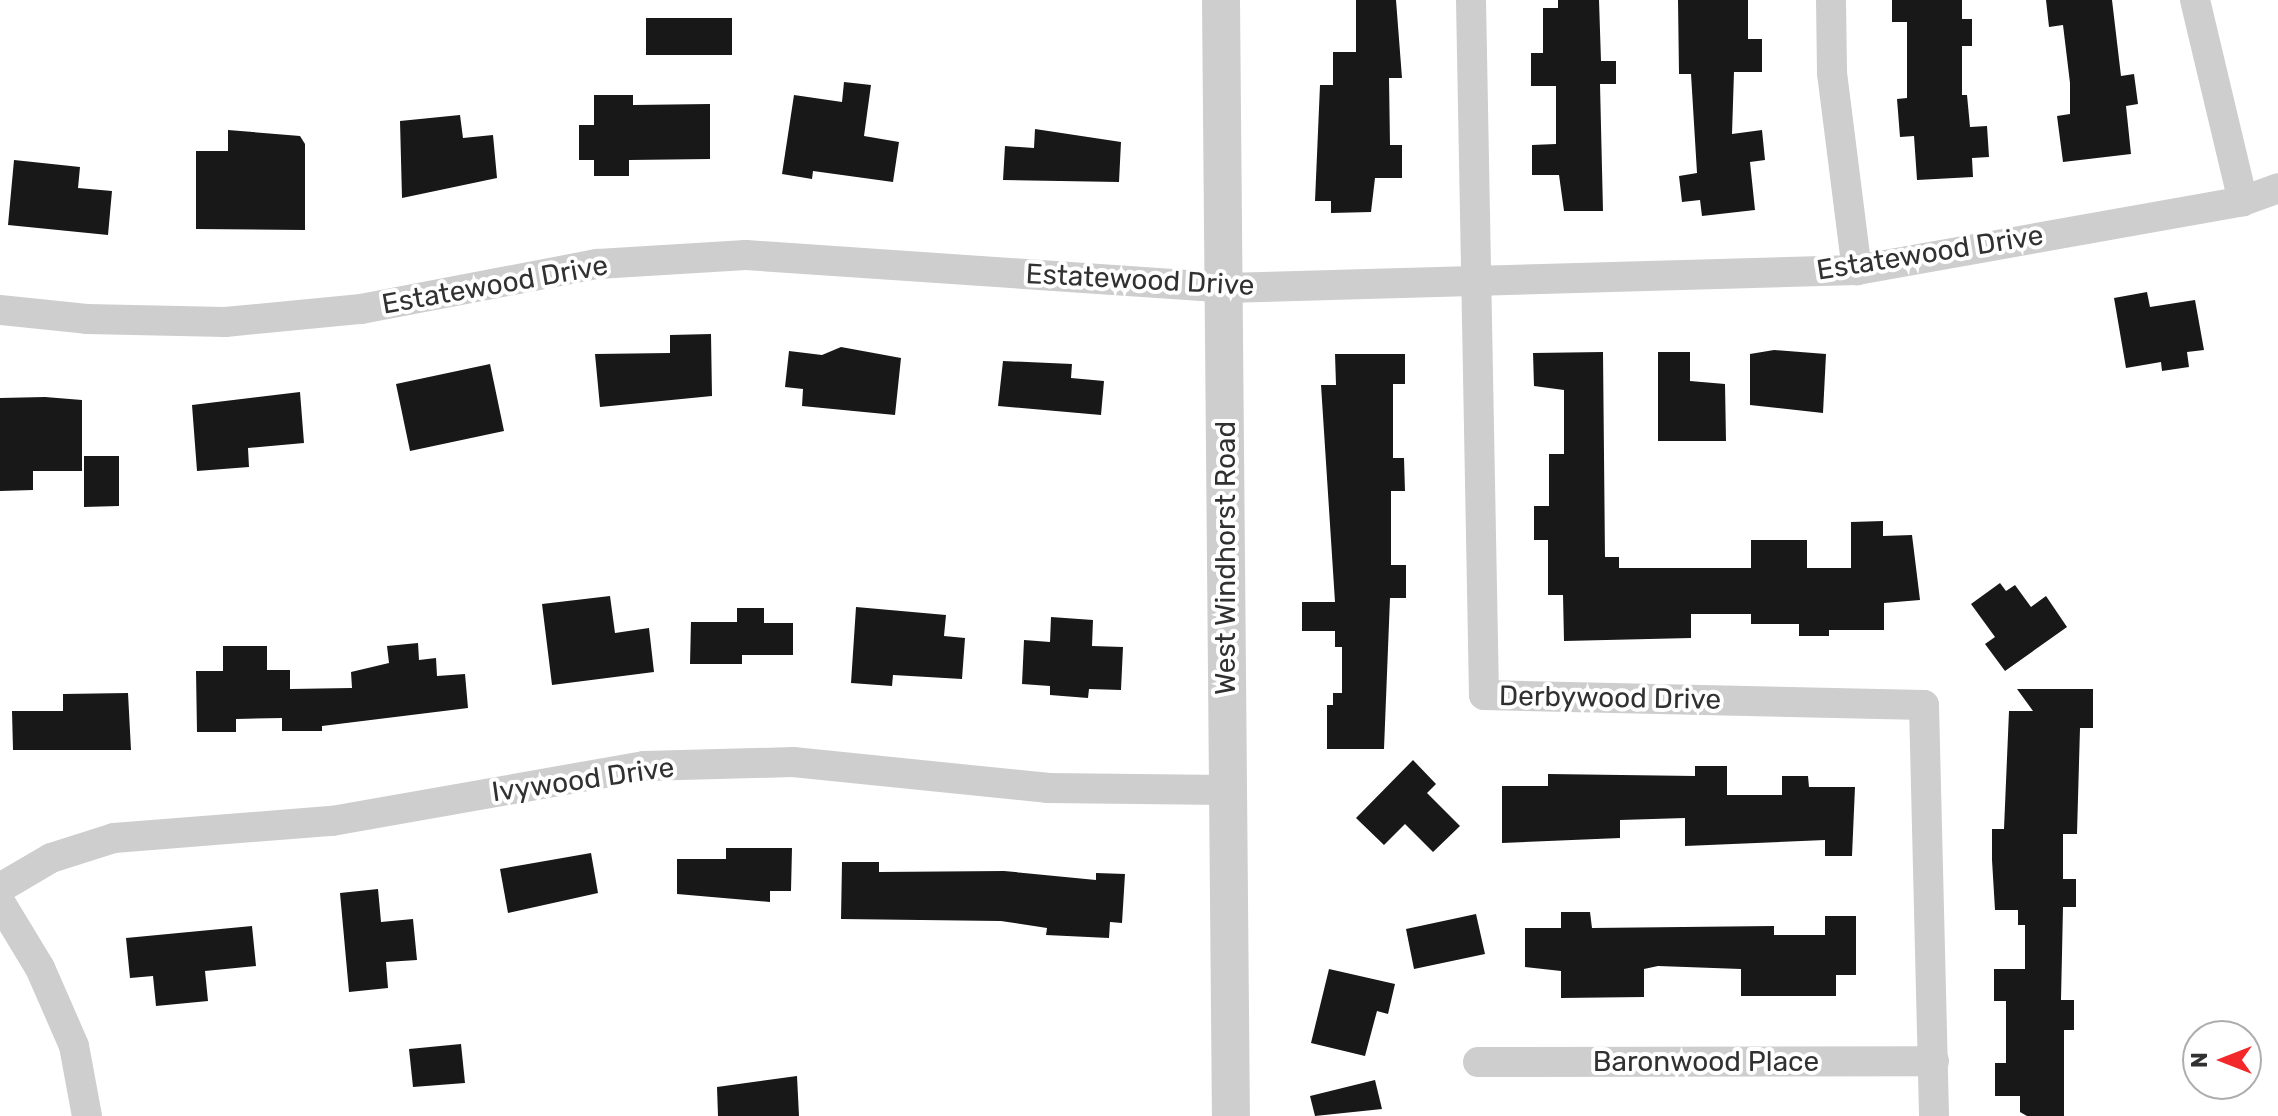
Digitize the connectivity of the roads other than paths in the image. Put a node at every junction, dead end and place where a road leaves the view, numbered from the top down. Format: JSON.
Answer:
{"nodes":[{"id":1,"x":1221,"y":0,"type":"edge"},
{"id":2,"x":1471,"y":0,"type":"edge"},
{"id":3,"x":1831,"y":0,"type":"edge"},
{"id":4,"x":2195,"y":0,"type":"edge"},
{"id":5,"x":2278,"y":188,"type":"edge"},
{"id":6,"x":2243,"y":201,"type":"junction"},
{"id":7,"x":1857,"y":270,"type":"junction"},
{"id":8,"x":1473,"y":285,"type":"junction"},
{"id":9,"x":1224,"y":288,"type":"junction"},
{"id":10,"x":0,"y":310,"type":"edge"},
{"id":11,"x":1227,"y":790,"type":"junction"},
{"id":12,"x":0,"y":888,"type":"edge"},
{"id":13,"x":0,"y":902,"type":"edge"},
{"id":14,"x":1934,"y":1061,"type":"junction"},
{"id":15,"x":1478,"y":1062,"type":"dead end"},
{"id":16,"x":87,"y":1116,"type":"edge"},
{"id":17,"x":1231,"y":1116,"type":"edge"},
{"id":18,"x":1934,"y":1116,"type":"edge"}],
"edges":[{"from":1,"to":9,"type":"street","name":"West Windhorst Road"},
{"from":2,"to":8,"type":"street","name":"Derbywood Drive"},
{"from":3,"to":7,"type":"street"},
{"from":4,"to":6,"type":"street"},
{"from":5,"to":6,"type":"street","name":"Estatewood Drive"},
{"from":6,"to":7,"type":"street","name":"Estatewood Drive"},
{"from":7,"to":8,"type":"street","name":"Estatewood Drive"},
{"from":8,"to":9,"type":"street","name":"Estatewood Drive"},
{"from":8,"to":14,"type":"street","name":"Derbywood Drive"},
{"from":9,"to":10,"type":"street","name":"Estatewood Drive"},
{"from":9,"to":11,"type":"street","name":"West Windhorst Road"},
{"from":11,"to":12,"type":"street","name":"Ivywood Drive"},
{"from":11,"to":17,"type":"street","name":"West Windhorst Road"},
{"from":13,"to":16,"type":"street"},
{"from":14,"to":15,"type":"street","name":"Baronwood Place"},
{"from":14,"to":18,"type":"street","name":"Derbywood Drive"}]}
